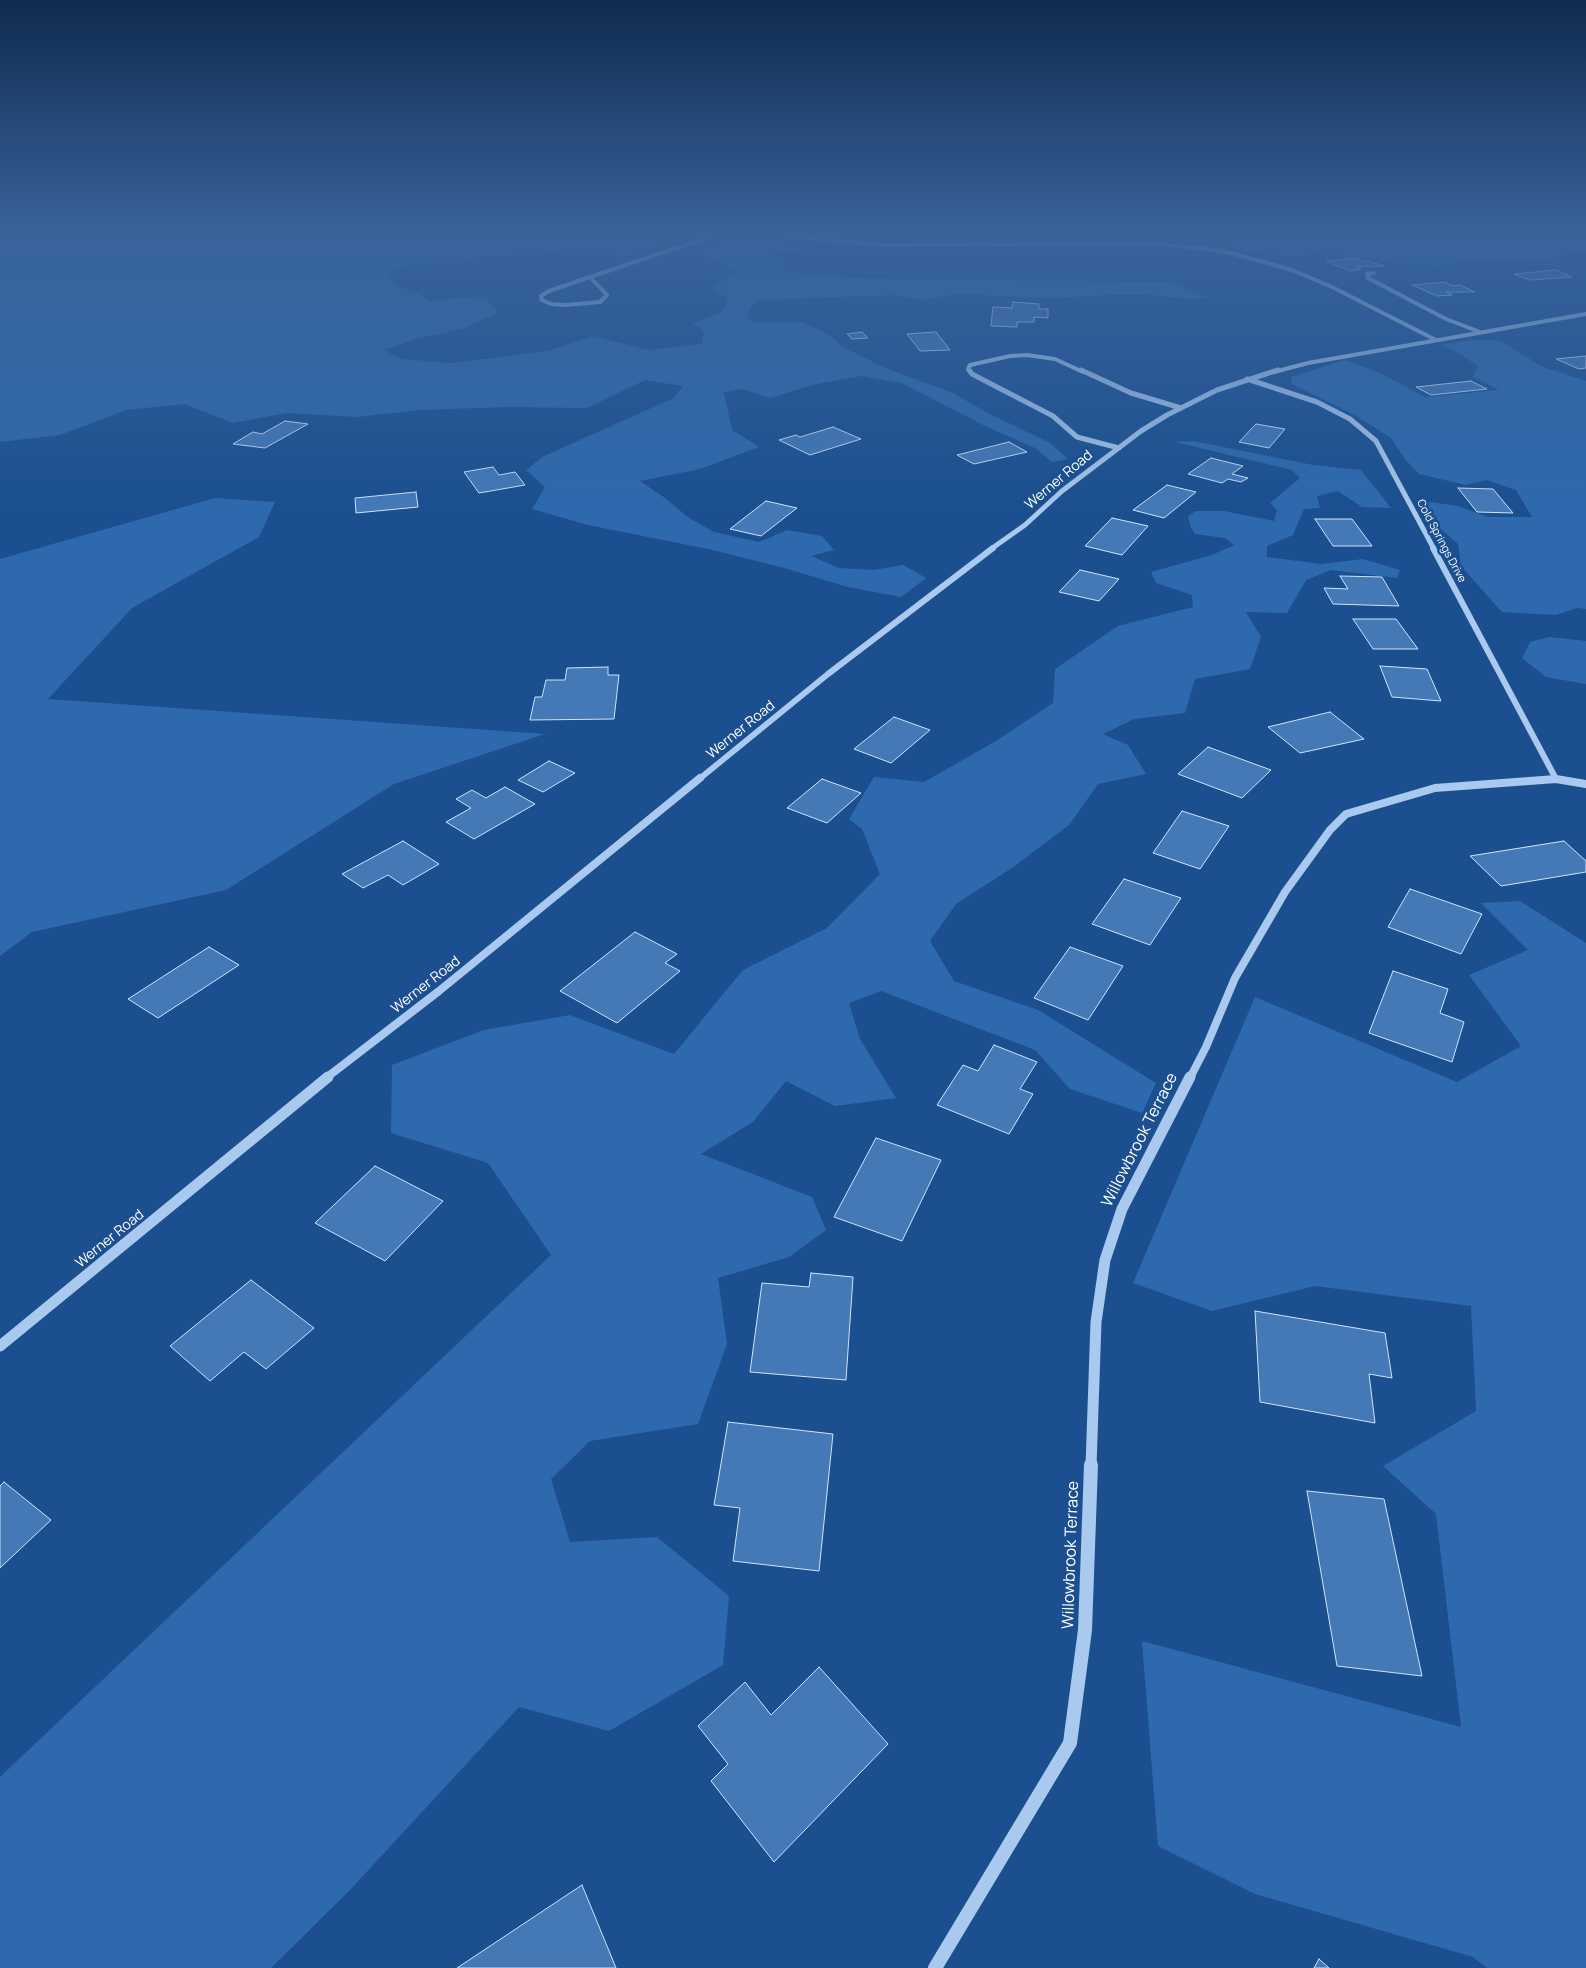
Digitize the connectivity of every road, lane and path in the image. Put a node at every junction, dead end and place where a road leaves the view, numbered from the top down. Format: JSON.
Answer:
{"nodes":[{"id":1,"x":1408,"y":326,"type":"edge"},
{"id":2,"x":1464,"y":326,"type":"edge"},
{"id":3,"x":1516,"y":326,"type":"edge"},
{"id":4,"x":1480,"y":332,"type":"junction"},
{"id":5,"x":1436,"y":340,"type":"junction"},
{"id":6,"x":1247,"y":379,"type":"junction"},
{"id":7,"x":1181,"y":408,"type":"junction"},
{"id":8,"x":1119,"y":448,"type":"junction"},
{"id":9,"x":1556,"y":778,"type":"junction"},
{"id":10,"x":1586,"y":784,"type":"edge"},
{"id":11,"x":0,"y":1346,"type":"edge"},
{"id":12,"x":935,"y":1968,"type":"edge"}],
"edges":[{"from":1,"to":5,"type":"street"},
{"from":2,"to":4,"type":"street"},
{"from":3,"to":4,"type":"street","name":"Werner Road"},
{"from":4,"to":5,"type":"street","name":"Werner Road"},
{"from":5,"to":6,"type":"street","name":"Werner Road"},
{"from":6,"to":7,"type":"street","name":"Werner Road"},
{"from":6,"to":9,"type":"street","name":"Cold Springs Drive"},
{"from":7,"to":8,"type":"street","name":"Werner Road"},
{"from":7,"to":8,"type":"street"},
{"from":8,"to":11,"type":"street","name":"Werner Road"},
{"from":9,"to":10,"type":"street","name":"Willowbrook Terrace"},
{"from":9,"to":12,"type":"street","name":"Willowbrook Terrace"}]}
